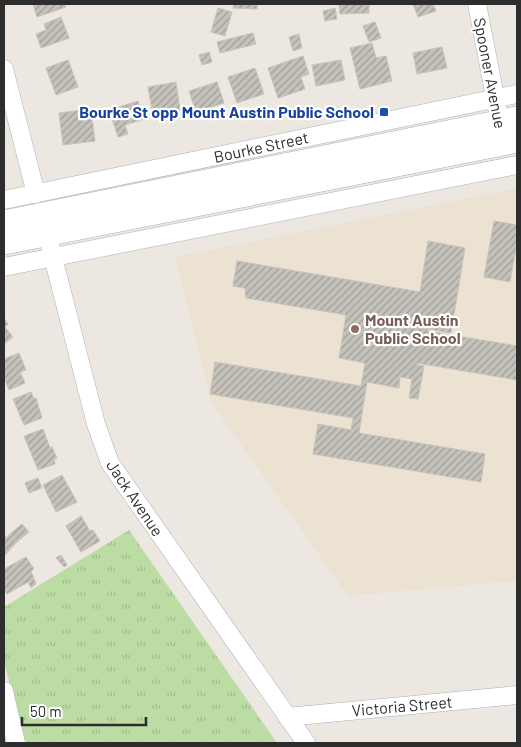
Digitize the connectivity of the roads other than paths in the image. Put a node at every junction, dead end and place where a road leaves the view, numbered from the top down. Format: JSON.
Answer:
{"nodes":[{"id":1,"x":477,"y":4,"type":"edge"},
{"id":2,"x":4,"y":69,"type":"edge"},
{"id":3,"x":517,"y":94,"type":"edge"},
{"id":4,"x":495,"y":97,"type":"junction"},
{"id":5,"x":510,"y":131,"type":"edge"},
{"id":6,"x":517,"y":165,"type":"edge"},
{"id":7,"x":4,"y":200,"type":"edge"},
{"id":8,"x":41,"y":214,"type":"junction"},
{"id":9,"x":4,"y":224,"type":"edge"},
{"id":10,"x":4,"y":242,"type":"edge"},
{"id":11,"x":52,"y":258,"type":"junction"},
{"id":12,"x":4,"y":267,"type":"edge"},
{"id":13,"x":4,"y":691,"type":"edge"},
{"id":14,"x":517,"y":695,"type":"edge"},
{"id":15,"x":287,"y":717,"type":"junction"},
{"id":16,"x":16,"y":743,"type":"edge"},
{"id":17,"x":306,"y":743,"type":"edge"}],
"edges":[{"from":1,"to":4,"type":"street","name":"Spooner Avenue"},
{"from":2,"to":8,"type":"street","name":"Jack Avenue"},
{"from":3,"to":4,"type":"street","name":"Bourke Street"},
{"from":4,"to":5,"type":"street","name":"Spooner Avenue"},
{"from":4,"to":8,"type":"street","name":"Bourke Street"},
{"from":5,"to":8,"type":"main road","name":"Bourke Street"},
{"from":6,"to":11,"type":"street"},
{"from":7,"to":8,"type":"street","name":"Bourke Street"},
{"from":8,"to":9,"type":"main road","name":"Bourke Street"},
{"from":8,"to":10,"type":"main road","name":"Bourke Street"},
{"from":8,"to":11,"type":"street","name":"Jack Avenue"},
{"from":11,"to":12,"type":"street"},
{"from":11,"to":15,"type":"street","name":"Jack Avenue"},
{"from":13,"to":16,"type":"street"},
{"from":14,"to":15,"type":"street","name":"Victoria Street"},
{"from":15,"to":17,"type":"street","name":"Jack Avenue"}]}
